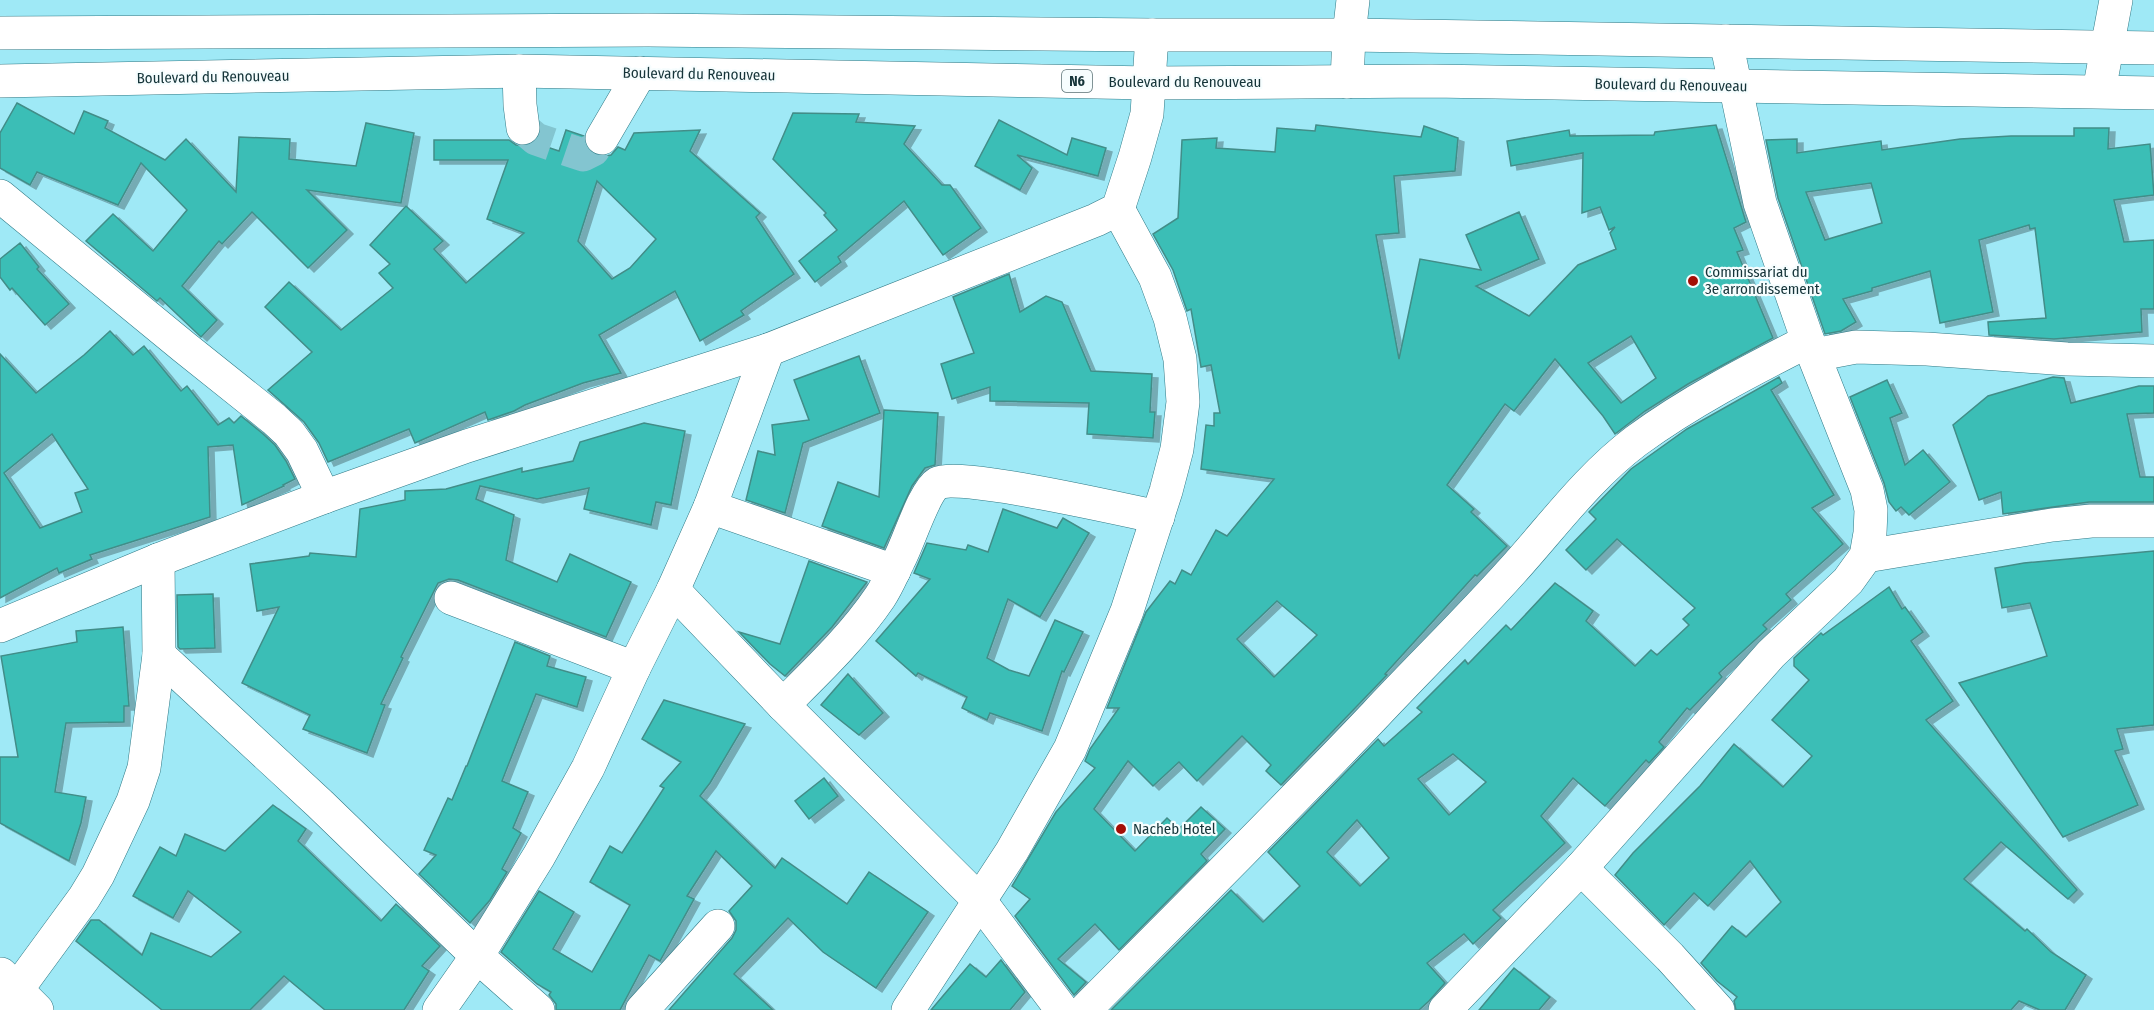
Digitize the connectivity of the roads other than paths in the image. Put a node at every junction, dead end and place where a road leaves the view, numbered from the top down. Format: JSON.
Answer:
{"nodes":[{"id":1,"x":1353,"y":0,"type":"edge"},
{"id":2,"x":2116,"y":0,"type":"edge"},
{"id":3,"x":648,"y":30,"type":"junction"},
{"id":4,"x":522,"y":31,"type":"junction"},
{"id":5,"x":0,"y":33,"type":"edge"},
{"id":6,"x":1152,"y":35,"type":"junction"},
{"id":7,"x":1349,"y":35,"type":"junction"},
{"id":8,"x":1726,"y":40,"type":"junction"},
{"id":9,"x":2107,"y":48,"type":"junction"},
{"id":10,"x":2154,"y":48,"type":"edge"},
{"id":11,"x":519,"y":72,"type":"junction"},
{"id":12,"x":640,"y":73,"type":"junction"},
{"id":13,"x":0,"y":81,"type":"edge"},
{"id":14,"x":1150,"y":82,"type":"junction"},
{"id":15,"x":1347,"y":82,"type":"junction"},
{"id":16,"x":1734,"y":86,"type":"junction"},
{"id":17,"x":2099,"y":91,"type":"junction"},
{"id":18,"x":2154,"y":93,"type":"edge"},
{"id":19,"x":523,"y":128,"type":"dead end"},
{"id":20,"x":602,"y":138,"type":"tunnel mouth"},
{"id":21,"x":0,"y":196,"type":"edge"},
{"id":22,"x":1118,"y":209,"type":"junction"},
{"id":23,"x":1811,"y":348,"type":"junction"},
{"id":24,"x":768,"y":350,"type":"junction"},
{"id":25,"x":2154,"y":361,"type":"edge"},
{"id":26,"x":324,"y":497,"type":"junction"},
{"id":27,"x":710,"y":507,"type":"junction"},
{"id":28,"x":1158,"y":517,"type":"junction"},
{"id":29,"x":2154,"y":521,"type":"edge"},
{"id":30,"x":1866,"y":556,"type":"junction"},
{"id":31,"x":158,"y":560,"type":"junction"},
{"id":32,"x":894,"y":571,"type":"junction"},
{"id":33,"x":673,"y":590,"type":"junction"},
{"id":34,"x":451,"y":598,"type":"dead end"},
{"id":35,"x":0,"y":626,"type":"edge"},
{"id":36,"x":159,"y":655,"type":"junction"},
{"id":37,"x":634,"y":668,"type":"junction"},
{"id":38,"x":783,"y":705,"type":"junction"},
{"id":39,"x":1581,"y":868,"type":"junction"},
{"id":40,"x":980,"y":901,"type":"junction"},
{"id":41,"x":718,"y":926,"type":"dead end"},
{"id":42,"x":477,"y":956,"type":"junction"},
{"id":43,"x":14,"y":995,"type":"edge"},
{"id":44,"x":439,"y":1010,"type":"edge"},
{"id":45,"x":538,"y":1010,"type":"edge"},
{"id":46,"x":642,"y":1010,"type":"edge"},
{"id":47,"x":908,"y":1010,"type":"edge"},
{"id":48,"x":1062,"y":1010,"type":"edge"},
{"id":49,"x":1085,"y":1010,"type":"edge"},
{"id":50,"x":1445,"y":1010,"type":"edge"},
{"id":51,"x":1718,"y":1010,"type":"edge"}],
"edges":[{"from":1,"to":7,"type":"main road"},
{"from":2,"to":9,"type":"main road"},
{"from":3,"to":4,"type":"main road"},
{"from":3,"to":6,"type":"main road"},
{"from":3,"to":12,"type":"main road"},
{"from":4,"to":5,"type":"main road"},
{"from":4,"to":11,"type":"main road"},
{"from":6,"to":7,"type":"main road"},
{"from":6,"to":14,"type":"main road"},
{"from":7,"to":8,"type":"main road"},
{"from":7,"to":15,"type":"main road"},
{"from":8,"to":9,"type":"main road"},
{"from":8,"to":16,"type":"main road"},
{"from":9,"to":10,"type":"main road"},
{"from":9,"to":17,"type":"main road"},
{"from":11,"to":12,"type":"main road","name":"Boulevard du Renouveau","number":"N6"},
{"from":11,"to":13,"type":"main road","name":"Boulevard du Renouveau","number":"N6"},
{"from":11,"to":19,"type":"main road"},
{"from":12,"to":14,"type":"main road","name":"Boulevard du Renouveau","number":"N6"},
{"from":12,"to":20,"type":"main road"},
{"from":14,"to":15,"type":"main road","name":"Boulevard du Renouveau","number":"N6"},
{"from":14,"to":22,"type":"main road"},
{"from":15,"to":16,"type":"main road","name":"Boulevard du Renouveau","number":"N6"},
{"from":16,"to":17,"type":"main road","name":"Boulevard du Renouveau","number":"N6"},
{"from":16,"to":23,"type":"main road"},
{"from":17,"to":18,"type":"main road","name":"Boulevard du Renouveau","number":"N6"},
{"from":21,"to":26,"type":"main road"},
{"from":22,"to":24,"type":"main road"},
{"from":22,"to":28,"type":"main road"},
{"from":23,"to":25,"type":"main road"},
{"from":23,"to":30,"type":"main road"},
{"from":23,"to":49,"type":"main road"},
{"from":24,"to":26,"type":"main road"},
{"from":24,"to":27,"type":"main road"},
{"from":26,"to":31,"type":"main road"},
{"from":27,"to":32,"type":"main road"},
{"from":27,"to":33,"type":"main road"},
{"from":28,"to":32,"type":"main road"},
{"from":28,"to":40,"type":"main road"},
{"from":29,"to":30,"type":"main road"},
{"from":30,"to":39,"type":"main road"},
{"from":31,"to":35,"type":"main road"},
{"from":31,"to":36,"type":"main road"},
{"from":32,"to":38,"type":"main road"},
{"from":33,"to":37,"type":"main road"},
{"from":33,"to":38,"type":"main road"},
{"from":34,"to":37,"type":"main road"},
{"from":36,"to":42,"type":"main road"},
{"from":36,"to":43,"type":"main road"},
{"from":37,"to":42,"type":"main road"},
{"from":38,"to":40,"type":"main road"},
{"from":39,"to":50,"type":"main road"},
{"from":39,"to":51,"type":"main road"},
{"from":40,"to":47,"type":"main road"},
{"from":40,"to":48,"type":"main road"},
{"from":41,"to":46,"type":"main road"},
{"from":42,"to":44,"type":"main road"},
{"from":42,"to":45,"type":"main road"}]}
